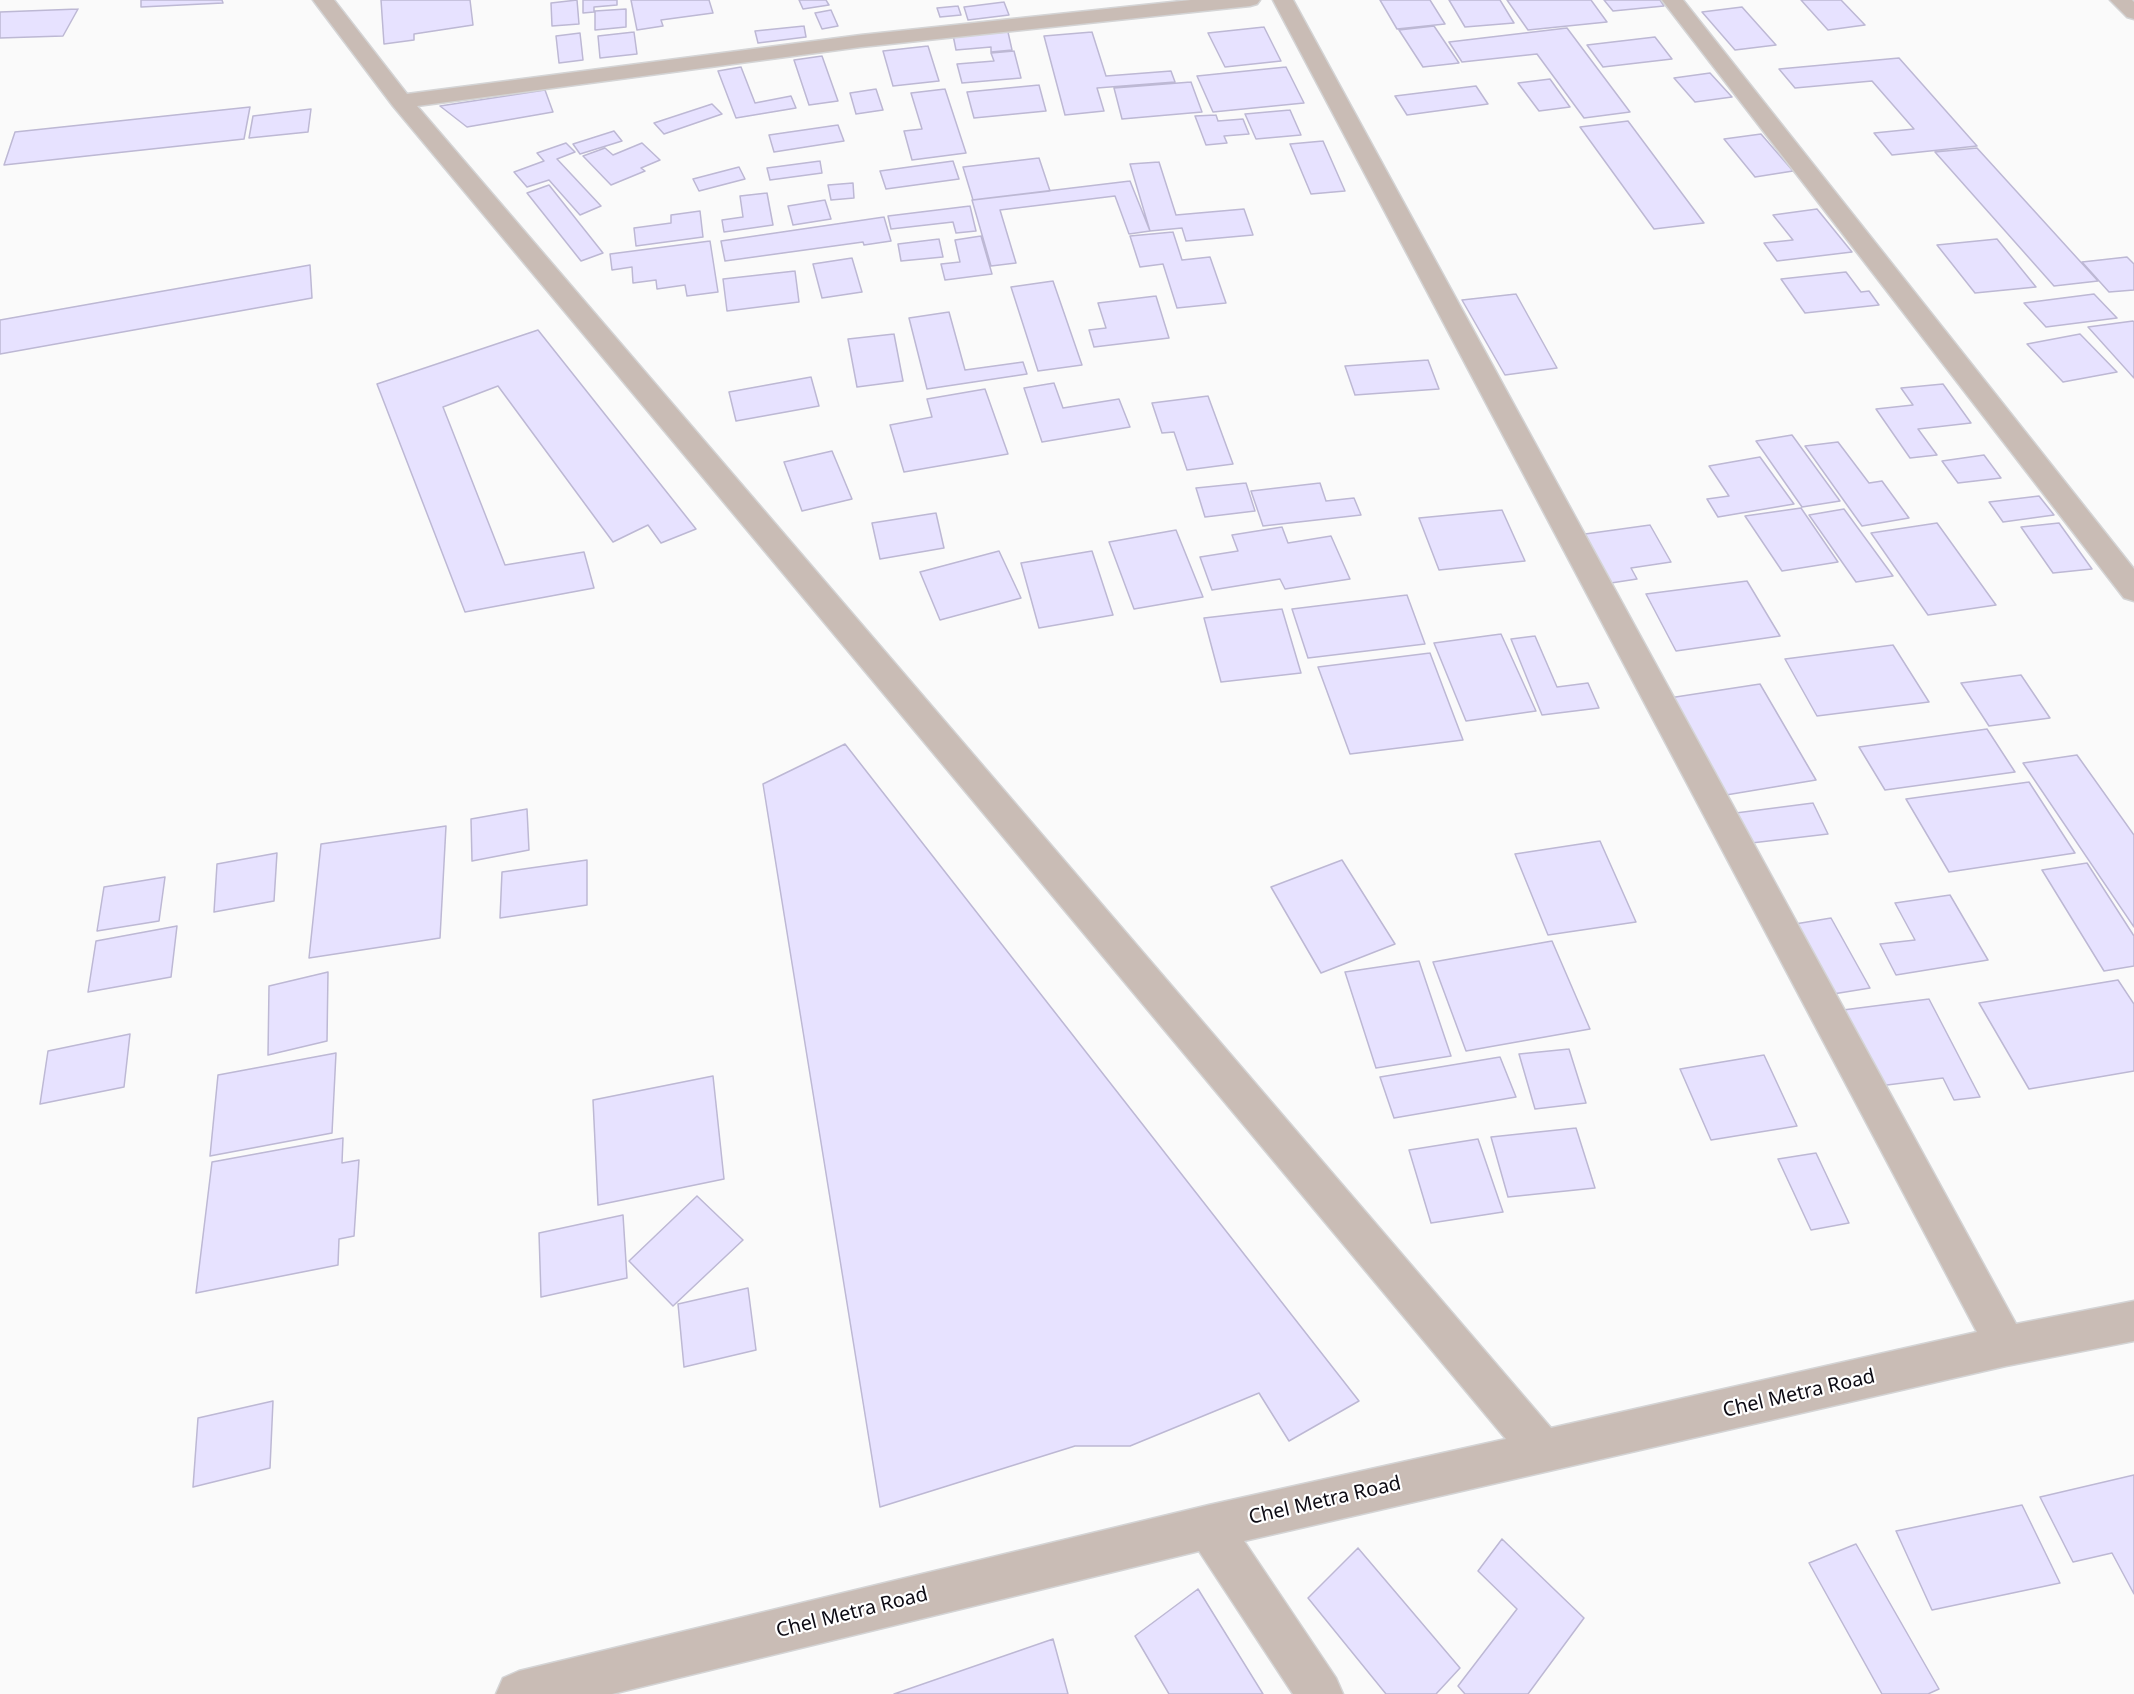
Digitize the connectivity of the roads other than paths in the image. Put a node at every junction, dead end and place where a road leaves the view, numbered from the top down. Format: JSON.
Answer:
{"nodes":[{"id":1,"x":323,"y":0,"type":"edge"},
{"id":2,"x":1250,"y":0,"type":"edge"},
{"id":3,"x":1283,"y":0,"type":"edge"},
{"id":4,"x":1672,"y":0,"type":"edge"},
{"id":5,"x":2120,"y":0,"type":"edge"},
{"id":6,"x":2134,"y":13,"type":"edge"},
{"id":7,"x":401,"y":101,"type":"junction"},
{"id":8,"x":2134,"y":590,"type":"edge"},
{"id":9,"x":2134,"y":1321,"type":"edge"},
{"id":10,"x":2006,"y":1346,"type":"junction"},
{"id":11,"x":1544,"y":1452,"type":"junction"},
{"id":12,"x":1209,"y":1527,"type":"junction"},
{"id":13,"x":519,"y":1694,"type":"edge"},
{"id":14,"x":1320,"y":1694,"type":"edge"}],
"edges":[{"from":1,"to":7,"type":"street"},
{"from":2,"to":7,"type":"street"},
{"from":3,"to":10,"type":"street"},
{"from":4,"to":8,"type":"street"},
{"from":5,"to":6,"type":"street"},
{"from":7,"to":11,"type":"street"},
{"from":9,"to":10,"type":"street","name":"Chel Metra Road"},
{"from":10,"to":11,"type":"street","name":"Chel Metra Road"},
{"from":11,"to":12,"type":"street","name":"Chel Metra Road"},
{"from":12,"to":13,"type":"street","name":"Chel Metra Road"},
{"from":12,"to":14,"type":"street"}]}
